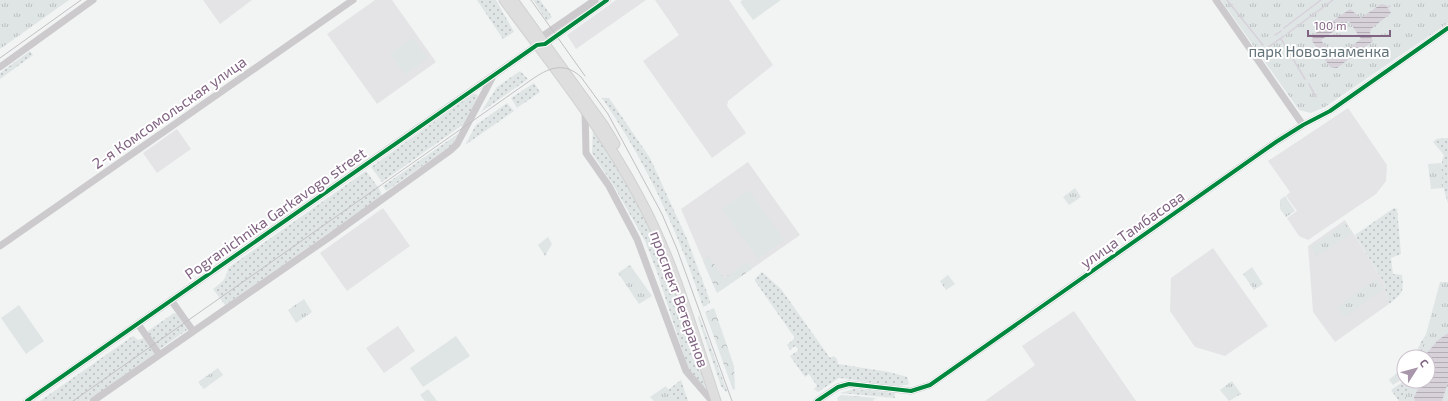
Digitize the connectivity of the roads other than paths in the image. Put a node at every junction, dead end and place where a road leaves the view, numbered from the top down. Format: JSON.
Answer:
{"nodes":[{"id":1,"x":93,"y":0,"type":"edge"},
{"id":2,"x":353,"y":0,"type":"edge"},
{"id":3,"x":504,"y":0,"type":"edge"},
{"id":4,"x":513,"y":0,"type":"edge"},
{"id":5,"x":595,"y":0,"type":"edge"},
{"id":6,"x":607,"y":0,"type":"edge"},
{"id":7,"x":1216,"y":0,"type":"edge"},
{"id":8,"x":1448,"y":28,"type":"edge"},
{"id":9,"x":541,"y":42,"type":"junction"},
{"id":10,"x":0,"y":67,"type":"edge"},
{"id":11,"x":493,"y":76,"type":"junction"},
{"id":12,"x":585,"y":111,"type":"junction"},
{"id":13,"x":1303,"y":125,"type":"junction"},
{"id":14,"x":0,"y":246,"type":"edge"},
{"id":15,"x":172,"y":300,"type":"junction"},
{"id":16,"x":138,"y":324,"type":"junction"},
{"id":17,"x":193,"y":331,"type":"junction"},
{"id":18,"x":159,"y":354,"type":"junction"},
{"id":19,"x":27,"y":401,"type":"edge"},
{"id":20,"x":93,"y":401,"type":"edge"},
{"id":21,"x":712,"y":401,"type":"edge"},
{"id":22,"x":716,"y":401,"type":"edge"},
{"id":23,"x":722,"y":401,"type":"edge"},
{"id":24,"x":817,"y":401,"type":"edge"}],
"edges":[{"from":1,"to":10,"type":"street"},
{"from":2,"to":14,"type":"street","name":"2-я Комсомольская улица"},
{"from":3,"to":9,"type":"main road","name":"проспект Ветеранов"},
{"from":4,"to":9,"type":"main road","name":"проспект Ветеранов"},
{"from":5,"to":9,"type":"street","name":"Pogranichnika Garkavogo street"},
{"from":6,"to":9,"type":"street","name":"Pogranichnika Garkavogo street"},
{"from":7,"to":13,"type":"street"},
{"from":8,"to":13,"type":"street","name":"улица Тамбасова"},
{"from":9,"to":11,"type":"street","name":"Pogranichnika Garkavogo street"},
{"from":9,"to":12,"type":"main road","name":"проспект Ветеранов"},
{"from":9,"to":23,"type":"main road","name":"проспект Ветеранов"},
{"from":11,"to":15,"type":"street","name":"Pogranichnika Garkavogo street"},
{"from":11,"to":17,"type":"street"},
{"from":12,"to":21,"type":"street"},
{"from":12,"to":22,"type":"main road","name":"проспект Ветеранов"},
{"from":13,"to":24,"type":"street","name":"улица Тамбасова"},
{"from":15,"to":16,"type":"street","name":"Pogranichnika Garkavogo street"},
{"from":15,"to":17,"type":"street"},
{"from":16,"to":18,"type":"street"},
{"from":16,"to":19,"type":"street","name":"Pogranichnika Garkavogo street"},
{"from":17,"to":18,"type":"street"},
{"from":18,"to":20,"type":"street"}]}
